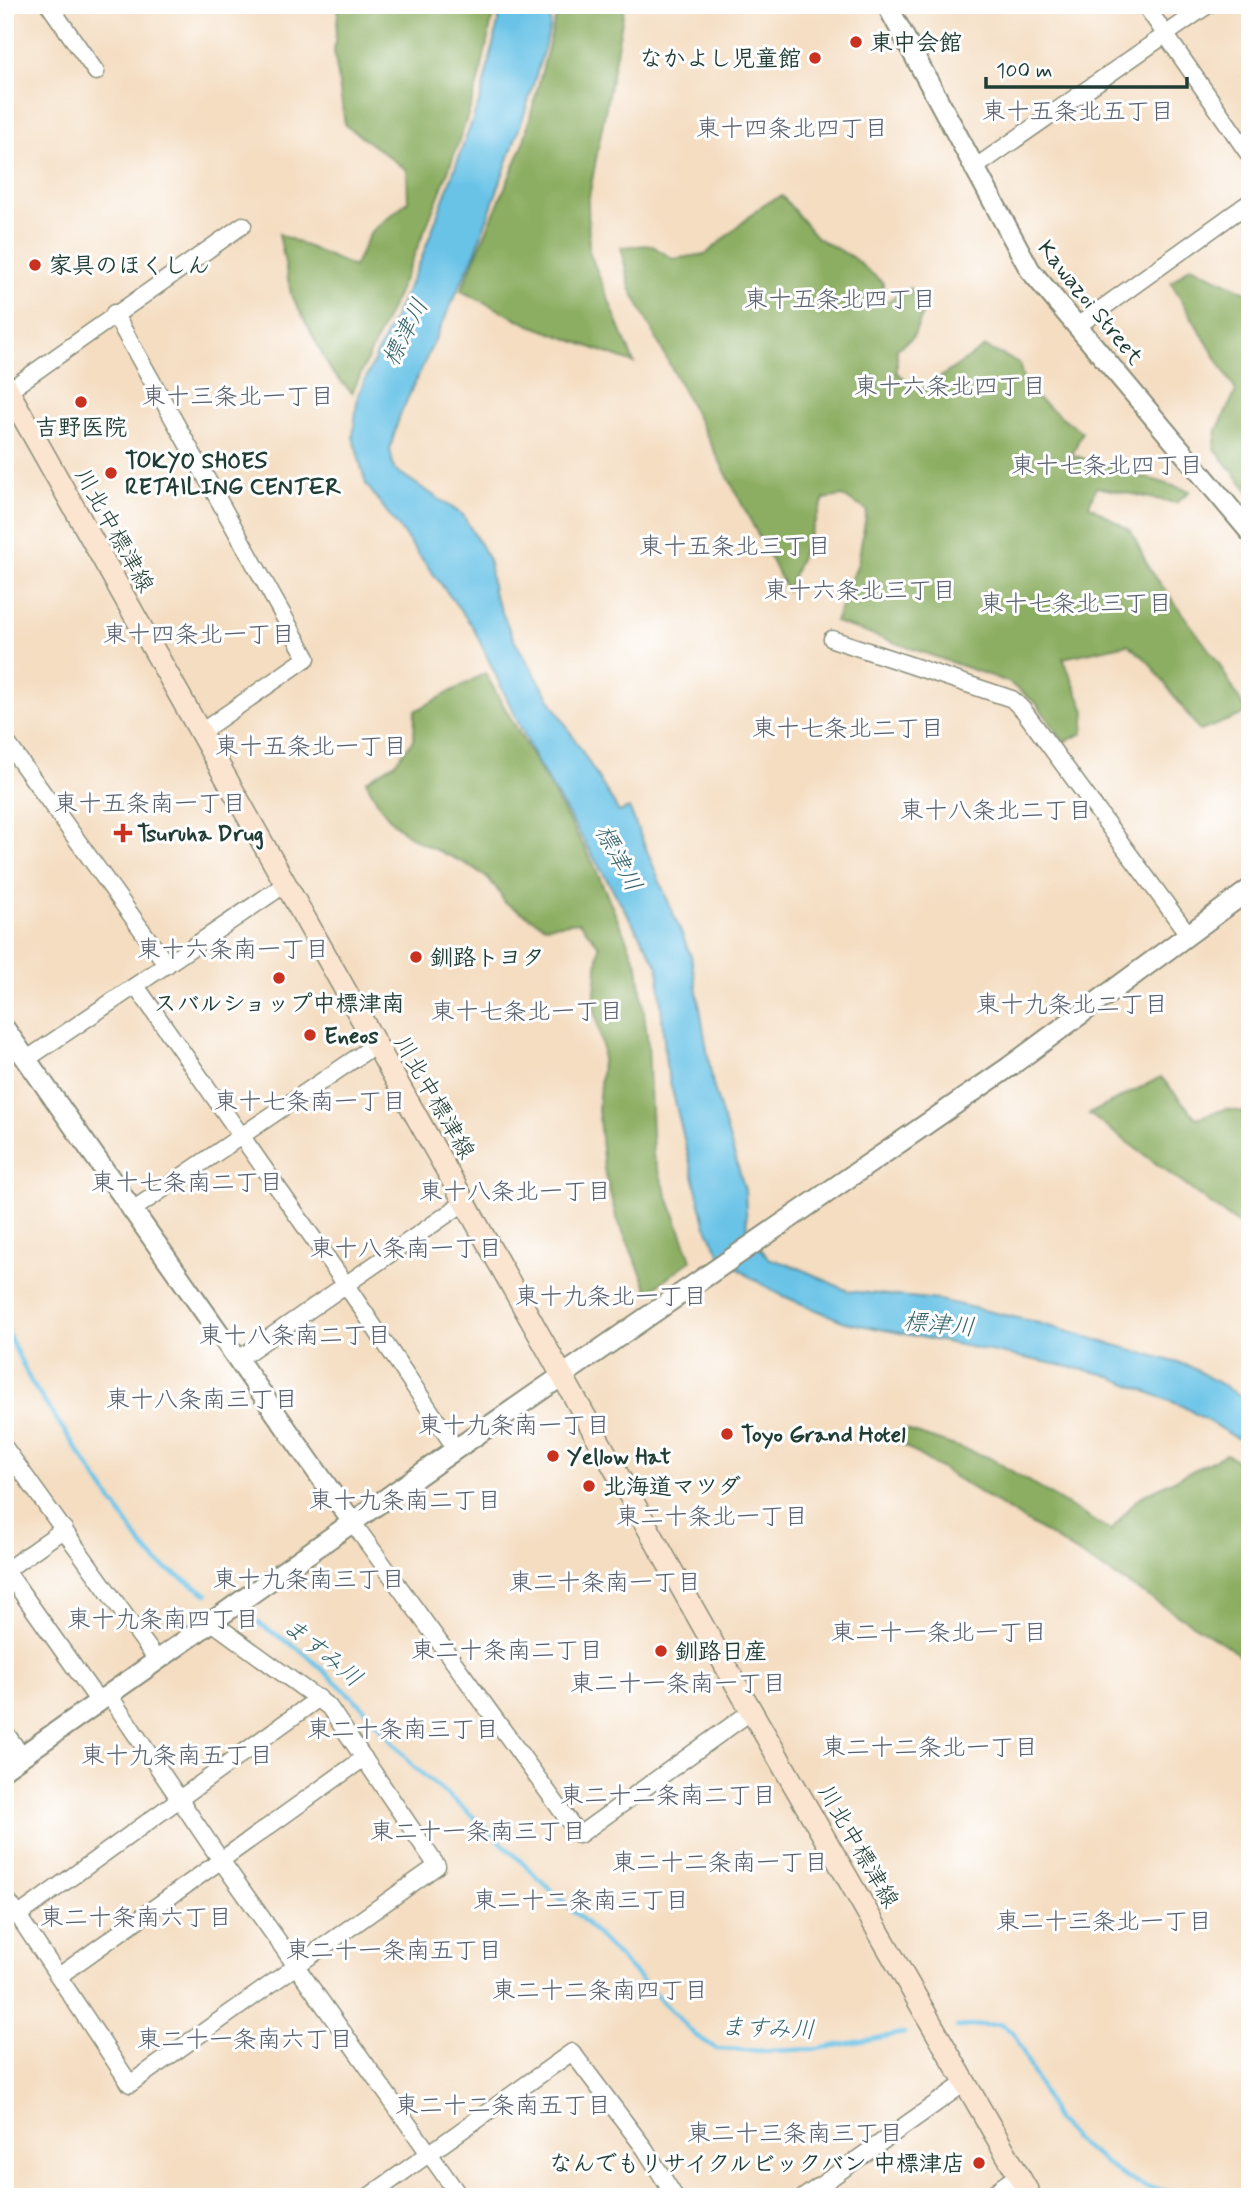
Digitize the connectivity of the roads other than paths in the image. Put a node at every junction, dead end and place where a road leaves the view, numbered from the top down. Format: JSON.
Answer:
{"nodes":[{"id":1,"x":49,"y":5,"type":"edge"},
{"id":2,"x":1145,"y":5,"type":"edge"},
{"id":3,"x":1208,"y":5,"type":"edge"},
{"id":4,"x":888,"y":6,"type":"edge"},
{"id":5,"x":1166,"y":34,"type":"junction"},
{"id":6,"x":96,"y":72,"type":"dead end"},
{"id":7,"x":1250,"y":156,"type":"edge"},
{"id":8,"x":973,"y":169,"type":"junction"},
{"id":9,"x":1250,"y":202,"type":"edge"},
{"id":10,"x":243,"y":225,"type":"dead end"},
{"id":11,"x":114,"y":313,"type":"junction"},
{"id":12,"x":1076,"y":327,"type":"junction"},
{"id":13,"x":6,"y":390,"type":"edge"},
{"id":14,"x":1250,"y":532,"type":"edge"},
{"id":15,"x":832,"y":639,"type":"dead end"},
{"id":16,"x":201,"y":732,"type":"junction"},
{"id":17,"x":5,"y":740,"type":"edge"},
{"id":18,"x":284,"y":886,"type":"junction"},
{"id":19,"x":1250,"y":889,"type":"edge"},
{"id":20,"x":1188,"y":934,"type":"junction"},
{"id":21,"x":167,"y":965,"type":"junction"},
{"id":22,"x":136,"y":986,"type":"junction"},
{"id":23,"x":5,"y":1029,"type":"edge"},
{"id":24,"x":375,"y":1045,"type":"junction"},
{"id":25,"x":27,"y":1059,"type":"junction"},
{"id":26,"x":239,"y":1135,"type":"junction"},
{"id":27,"x":465,"y":1202,"type":"junction"},
{"id":28,"x":131,"y":1211,"type":"junction"},
{"id":29,"x":346,"y":1285,"type":"junction"},
{"id":30,"x":237,"y":1360,"type":"junction"},
{"id":31,"x":562,"y":1376,"type":"junction"},
{"id":32,"x":5,"y":1448,"type":"edge"},
{"id":33,"x":456,"y":1449,"type":"junction"},
{"id":34,"x":353,"y":1522,"type":"junction"},
{"id":35,"x":64,"y":1530,"type":"junction"},
{"id":36,"x":6,"y":1570,"type":"edge"},
{"id":37,"x":212,"y":1622,"type":"junction"},
{"id":38,"x":157,"y":1660,"type":"junction"},
{"id":39,"x":104,"y":1698,"type":"junction"},
{"id":40,"x":319,"y":1698,"type":"junction"},
{"id":41,"x":753,"y":1710,"type":"junction"},
{"id":42,"x":5,"y":1732,"type":"edge"},
{"id":43,"x":22,"y":1756,"type":"junction"},
{"id":44,"x":365,"y":1758,"type":"junction"},
{"id":45,"x":5,"y":1768,"type":"edge"},
{"id":46,"x":179,"y":1799,"type":"junction"},
{"id":47,"x":220,"y":1859,"type":"junction"},
{"id":48,"x":5,"y":1896,"type":"edge"},
{"id":49,"x":19,"y":1915,"type":"junction"},
{"id":50,"x":299,"y":1965,"type":"junction"},
{"id":51,"x":59,"y":1976,"type":"junction"},
{"id":52,"x":965,"y":2082,"type":"junction"},
{"id":53,"x":430,"y":2153,"type":"junction"},
{"id":54,"x":1018,"y":2175,"type":"junction"},
{"id":55,"x":811,"y":2195,"type":"edge"},
{"id":56,"x":368,"y":2197,"type":"edge"},
{"id":57,"x":460,"y":2197,"type":"edge"},
{"id":58,"x":675,"y":2197,"type":"edge"},
{"id":59,"x":988,"y":2197,"type":"edge"},
{"id":60,"x":1031,"y":2197,"type":"edge"}],
"edges":[{"from":1,"to":6,"type":"street"},
{"from":2,"to":5,"type":"street"},
{"from":3,"to":5,"type":"street"},
{"from":4,"to":8,"type":"street","name":"Kawazoi Street"},
{"from":5,"to":7,"type":"street"},
{"from":5,"to":8,"type":"street"},
{"from":8,"to":12,"type":"street","name":"Kawazoi Street"},
{"from":9,"to":12,"type":"street"},
{"from":10,"to":11,"type":"street"},
{"from":11,"to":13,"type":"street"},
{"from":11,"to":16,"type":"street"},
{"from":12,"to":14,"type":"street","name":"Kawazoi Street"},
{"from":13,"to":16,"type":"main road","name":"川北中標津線"},
{"from":15,"to":20,"type":"street"},
{"from":16,"to":18,"type":"main road","name":"川北中標津線"},
{"from":17,"to":21,"type":"street"},
{"from":18,"to":21,"type":"street"},
{"from":18,"to":24,"type":"main road","name":"川北中標津線"},
{"from":19,"to":20,"type":"street"},
{"from":20,"to":31,"type":"street"},
{"from":21,"to":22,"type":"street"},
{"from":22,"to":25,"type":"street"},
{"from":22,"to":26,"type":"street"},
{"from":23,"to":25,"type":"street"},
{"from":24,"to":26,"type":"street"},
{"from":24,"to":27,"type":"main road","name":"川北中標津線"},
{"from":25,"to":28,"type":"street"},
{"from":26,"to":28,"type":"street"},
{"from":26,"to":29,"type":"street"},
{"from":27,"to":29,"type":"street"},
{"from":27,"to":31,"type":"main road","name":"川北中標津線"},
{"from":28,"to":30,"type":"street"},
{"from":29,"to":30,"type":"street"},
{"from":29,"to":33,"type":"street"},
{"from":30,"to":34,"type":"street"},
{"from":31,"to":33,"type":"street"},
{"from":31,"to":41,"type":"main road","name":"川北中標津線"},
{"from":32,"to":35,"type":"street"},
{"from":33,"to":34,"type":"street"},
{"from":34,"to":37,"type":"street"},
{"from":34,"to":41,"type":"street"},
{"from":35,"to":36,"type":"street"},
{"from":35,"to":38,"type":"street"},
{"from":36,"to":39,"type":"street"},
{"from":37,"to":38,"type":"street"},
{"from":37,"to":40,"type":"street"},
{"from":38,"to":39,"type":"street"},
{"from":39,"to":43,"type":"street"},
{"from":39,"to":46,"type":"street"},
{"from":40,"to":44,"type":"street"},
{"from":40,"to":46,"type":"street"},
{"from":41,"to":52,"type":"main road","name":"川北中標津線"},
{"from":42,"to":43,"type":"street"},
{"from":43,"to":45,"type":"street"},
{"from":44,"to":47,"type":"street"},
{"from":44,"to":50,"type":"street"},
{"from":46,"to":47,"type":"street"},
{"from":46,"to":49,"type":"street"},
{"from":47,"to":50,"type":"street"},
{"from":47,"to":51,"type":"street"},
{"from":48,"to":49,"type":"street"},
{"from":49,"to":51,"type":"street"},
{"from":50,"to":51,"type":"street"},
{"from":50,"to":53,"type":"street"},
{"from":52,"to":54,"type":"main road","name":"川北中標津線"},
{"from":52,"to":55,"type":"street"},
{"from":53,"to":56,"type":"street"},
{"from":53,"to":57,"type":"street"},
{"from":53,"to":58,"type":"street"},
{"from":54,"to":59,"type":"street"},
{"from":54,"to":60,"type":"main road","name":"川北中標津線"}]}
